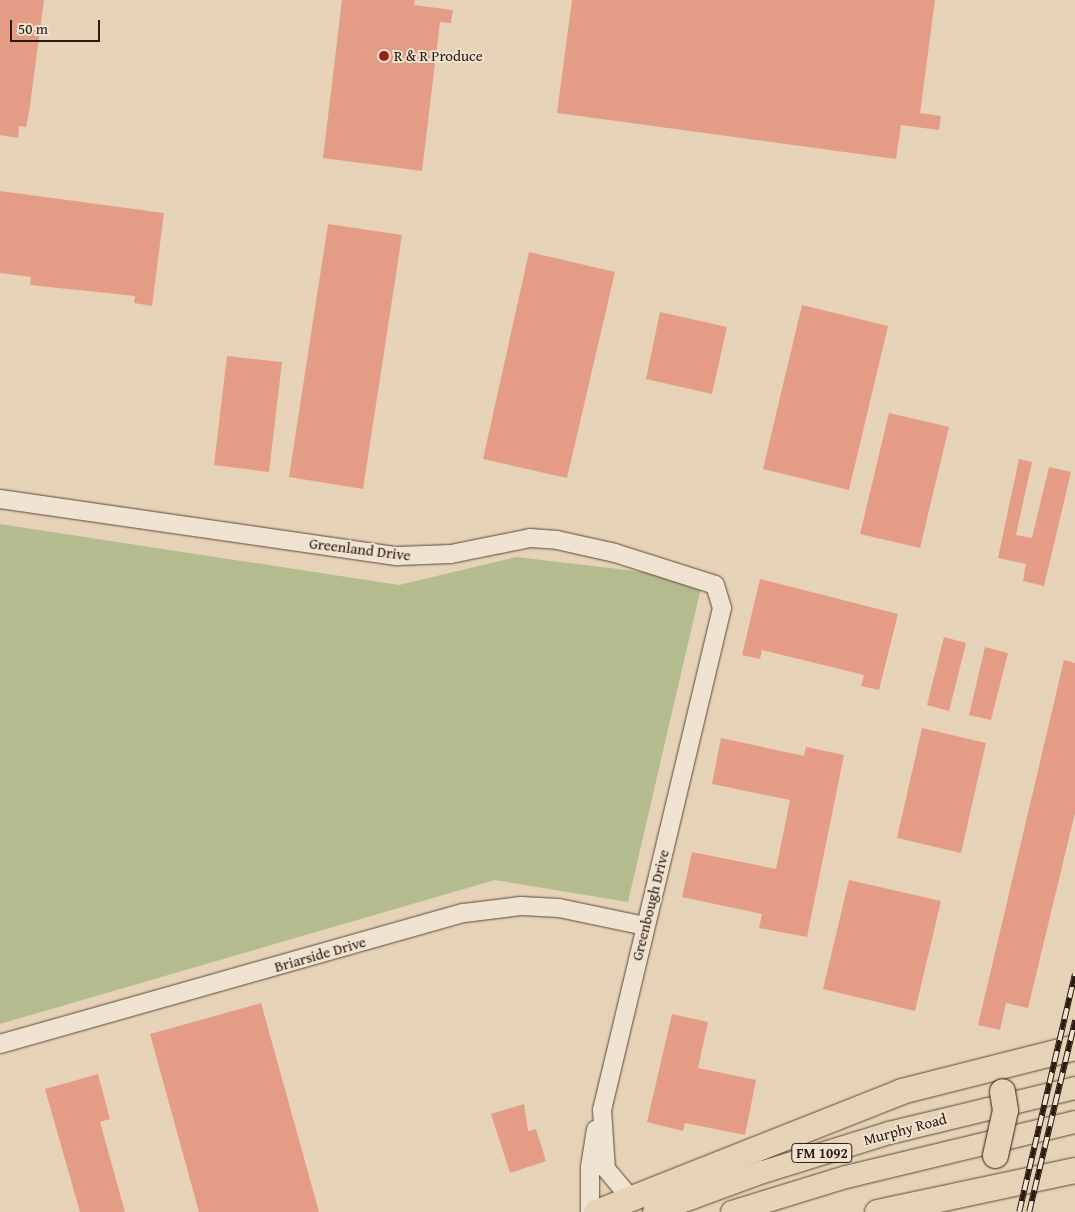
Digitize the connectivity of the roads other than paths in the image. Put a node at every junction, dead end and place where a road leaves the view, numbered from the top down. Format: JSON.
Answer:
{"nodes":[{"id":1,"x":0,"y":499,"type":"edge"},
{"id":2,"x":699,"y":701,"type":"joint"},
{"id":3,"x":645,"y":926,"type":"junction"},
{"id":4,"x":0,"y":1044,"type":"edge"},
{"id":5,"x":1075,"y":1047,"type":"edge"},
{"id":6,"x":976,"y":1072,"type":"junction"},
{"id":7,"x":1075,"y":1088,"type":"edge"},
{"id":8,"x":602,"y":1110,"type":"junction"},
{"id":9,"x":1075,"y":1122,"type":"edge"},
{"id":10,"x":1075,"y":1170,"type":"edge"},
{"id":11,"x":1048,"y":1176,"type":"junction"},
{"id":12,"x":1075,"y":1184,"type":"edge"},
{"id":13,"x":960,"y":1197,"type":"junction"},
{"id":14,"x":631,"y":1199,"type":"junction"},
{"id":15,"x":590,"y":1212,"type":"edge"},
{"id":16,"x":596,"y":1212,"type":"edge"},
{"id":17,"x":654,"y":1212,"type":"edge"},
{"id":18,"x":732,"y":1212,"type":"edge"},
{"id":19,"x":877,"y":1212,"type":"edge"}],
"edges":[{"from":1,"to":2,"type":"street","name":"Greenland Drive"},
{"from":2,"to":3,"type":"street","name":"Greenbough Drive"},
{"from":3,"to":4,"type":"street","name":"Briarside Drive"},
{"from":3,"to":8,"type":"street","name":"Greenbough Drive"},
{"from":5,"to":6,"type":"highway"},
{"from":6,"to":13,"type":"highway","bridge":true},
{"from":6,"to":14,"type":"highway"},
{"from":7,"to":17,"type":"main road","name":"Murphy Road","number":"FM 1092"},
{"from":8,"to":14,"type":"street","name":"Greenbough Drive"},
{"from":8,"to":15,"type":"street","name":"Greenbough Drive"},
{"from":9,"to":18,"type":"main road"},
{"from":10,"to":11,"type":"highway"},
{"from":11,"to":12,"type":"highway"},
{"from":11,"to":13,"type":"highway"},
{"from":13,"to":19,"type":"highway"},
{"from":14,"to":16,"type":"highway"}]}
